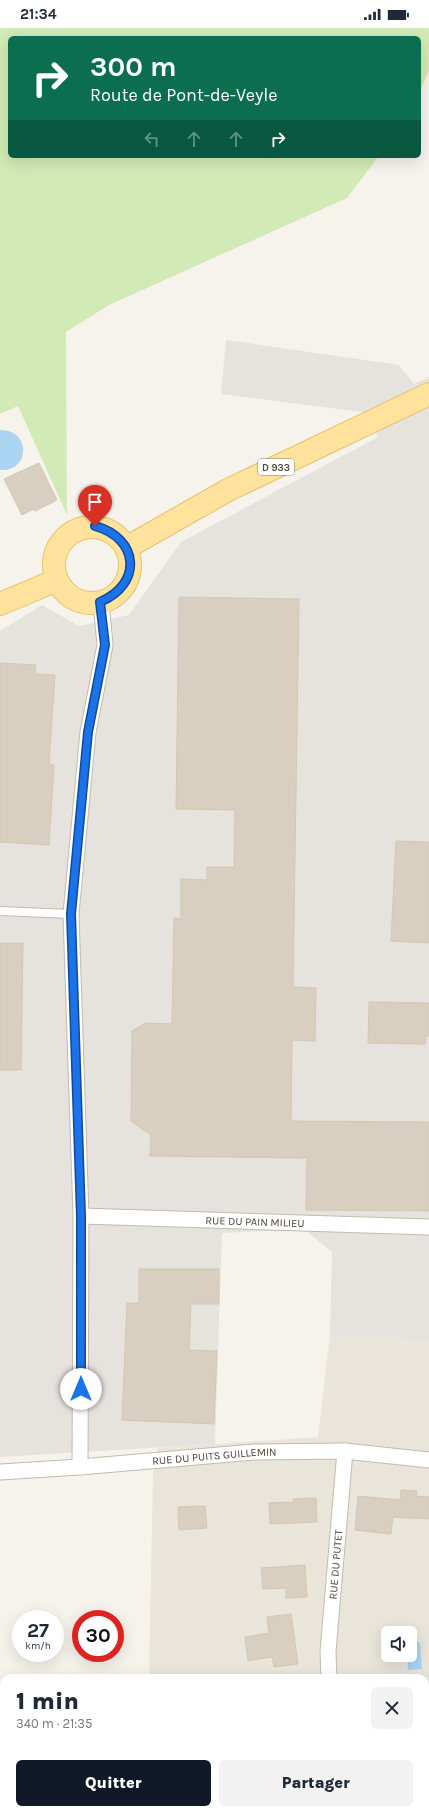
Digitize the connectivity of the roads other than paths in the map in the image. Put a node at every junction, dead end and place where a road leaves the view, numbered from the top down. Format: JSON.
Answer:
{"nodes":[{"id":1,"x":429,"y":394,"type":"edge"},
{"id":2,"x":126,"y":548,"type":"junction"},
{"id":3,"x":57,"y":580,"type":"junction"},
{"id":4,"x":100,"y":602,"type":"junction"},
{"id":5,"x":0,"y":604,"type":"edge"},
{"id":6,"x":0,"y":911,"type":"edge"},
{"id":7,"x":71,"y":914,"type":"junction"},
{"id":8,"x":81,"y":1216,"type":"junction"},
{"id":9,"x":429,"y":1226,"type":"edge"},
{"id":10,"x":345,"y":1451,"type":"junction"},
{"id":11,"x":429,"y":1460,"type":"edge"},
{"id":12,"x":80,"y":1467,"type":"junction"},
{"id":13,"x":0,"y":1472,"type":"edge"},
{"id":14,"x":329,"y":1674,"type":"edge"}],
"edges":[{"from":1,"to":2,"type":"main road","number":"D 933"},
{"from":2,"to":3,"type":"main road"},
{"from":2,"to":4,"type":"main road"},
{"from":3,"to":4,"type":"main road"},
{"from":3,"to":5,"type":"main road"},
{"from":4,"to":7,"type":"street"},
{"from":6,"to":7,"type":"lane"},
{"from":7,"to":8,"type":"street"},
{"from":8,"to":9,"type":"street","name":"RUE DU PAIN MILIEU"},
{"from":8,"to":12,"type":"street"},
{"from":10,"to":11,"type":"street","name":"RUE DU PUITS GUILLEMIN"},
{"from":10,"to":12,"type":"street","name":"RUE DU PUITS GUILLEMIN"},
{"from":10,"to":14,"type":"street","name":"RUE DU PUTET"},
{"from":12,"to":13,"type":"street","name":"RUE DU PUITS GUILLEMIN"}]}
